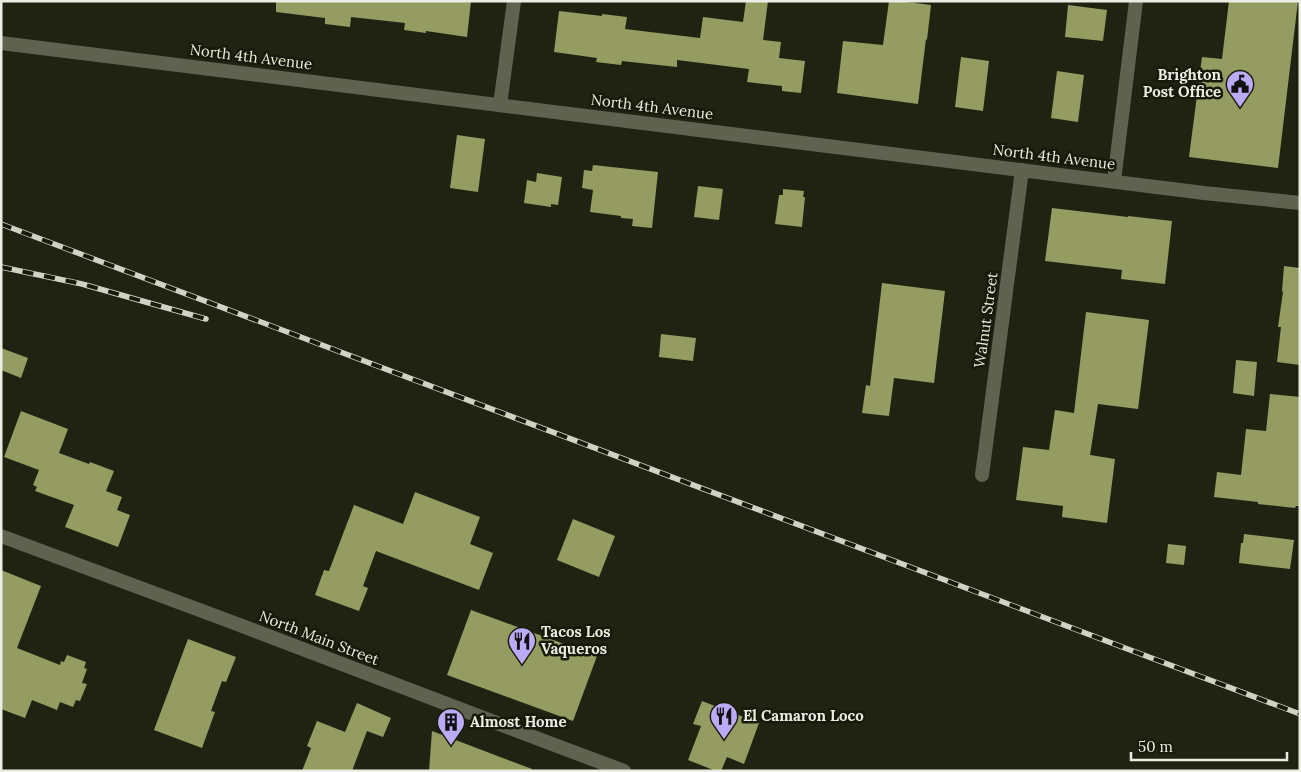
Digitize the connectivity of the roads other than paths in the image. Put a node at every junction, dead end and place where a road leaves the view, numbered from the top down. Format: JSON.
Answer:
{"nodes":[{"id":1,"x":514,"y":1,"type":"edge"},
{"id":2,"x":1136,"y":1,"type":"edge"},
{"id":3,"x":1,"y":43,"type":"edge"},
{"id":4,"x":500,"y":104,"type":"junction"},
{"id":5,"x":1022,"y":170,"type":"junction"},
{"id":6,"x":1114,"y":181,"type":"junction"},
{"id":7,"x":1300,"y":203,"type":"edge"},
{"id":8,"x":982,"y":475,"type":"dead end"},
{"id":9,"x":1,"y":536,"type":"edge"},
{"id":10,"x":624,"y":771,"type":"edge"}],
"edges":[{"from":1,"to":4,"type":"street"},
{"from":2,"to":6,"type":"street"},
{"from":3,"to":4,"type":"street","name":"North 4th Avenue"},
{"from":4,"to":5,"type":"street","name":"North 4th Avenue"},
{"from":5,"to":6,"type":"street","name":"North 4th Avenue"},
{"from":5,"to":8,"type":"street","name":"Walnut Street"},
{"from":6,"to":7,"type":"street","name":"North 4th Avenue"},
{"from":9,"to":10,"type":"street","name":"North Main Street"}]}
